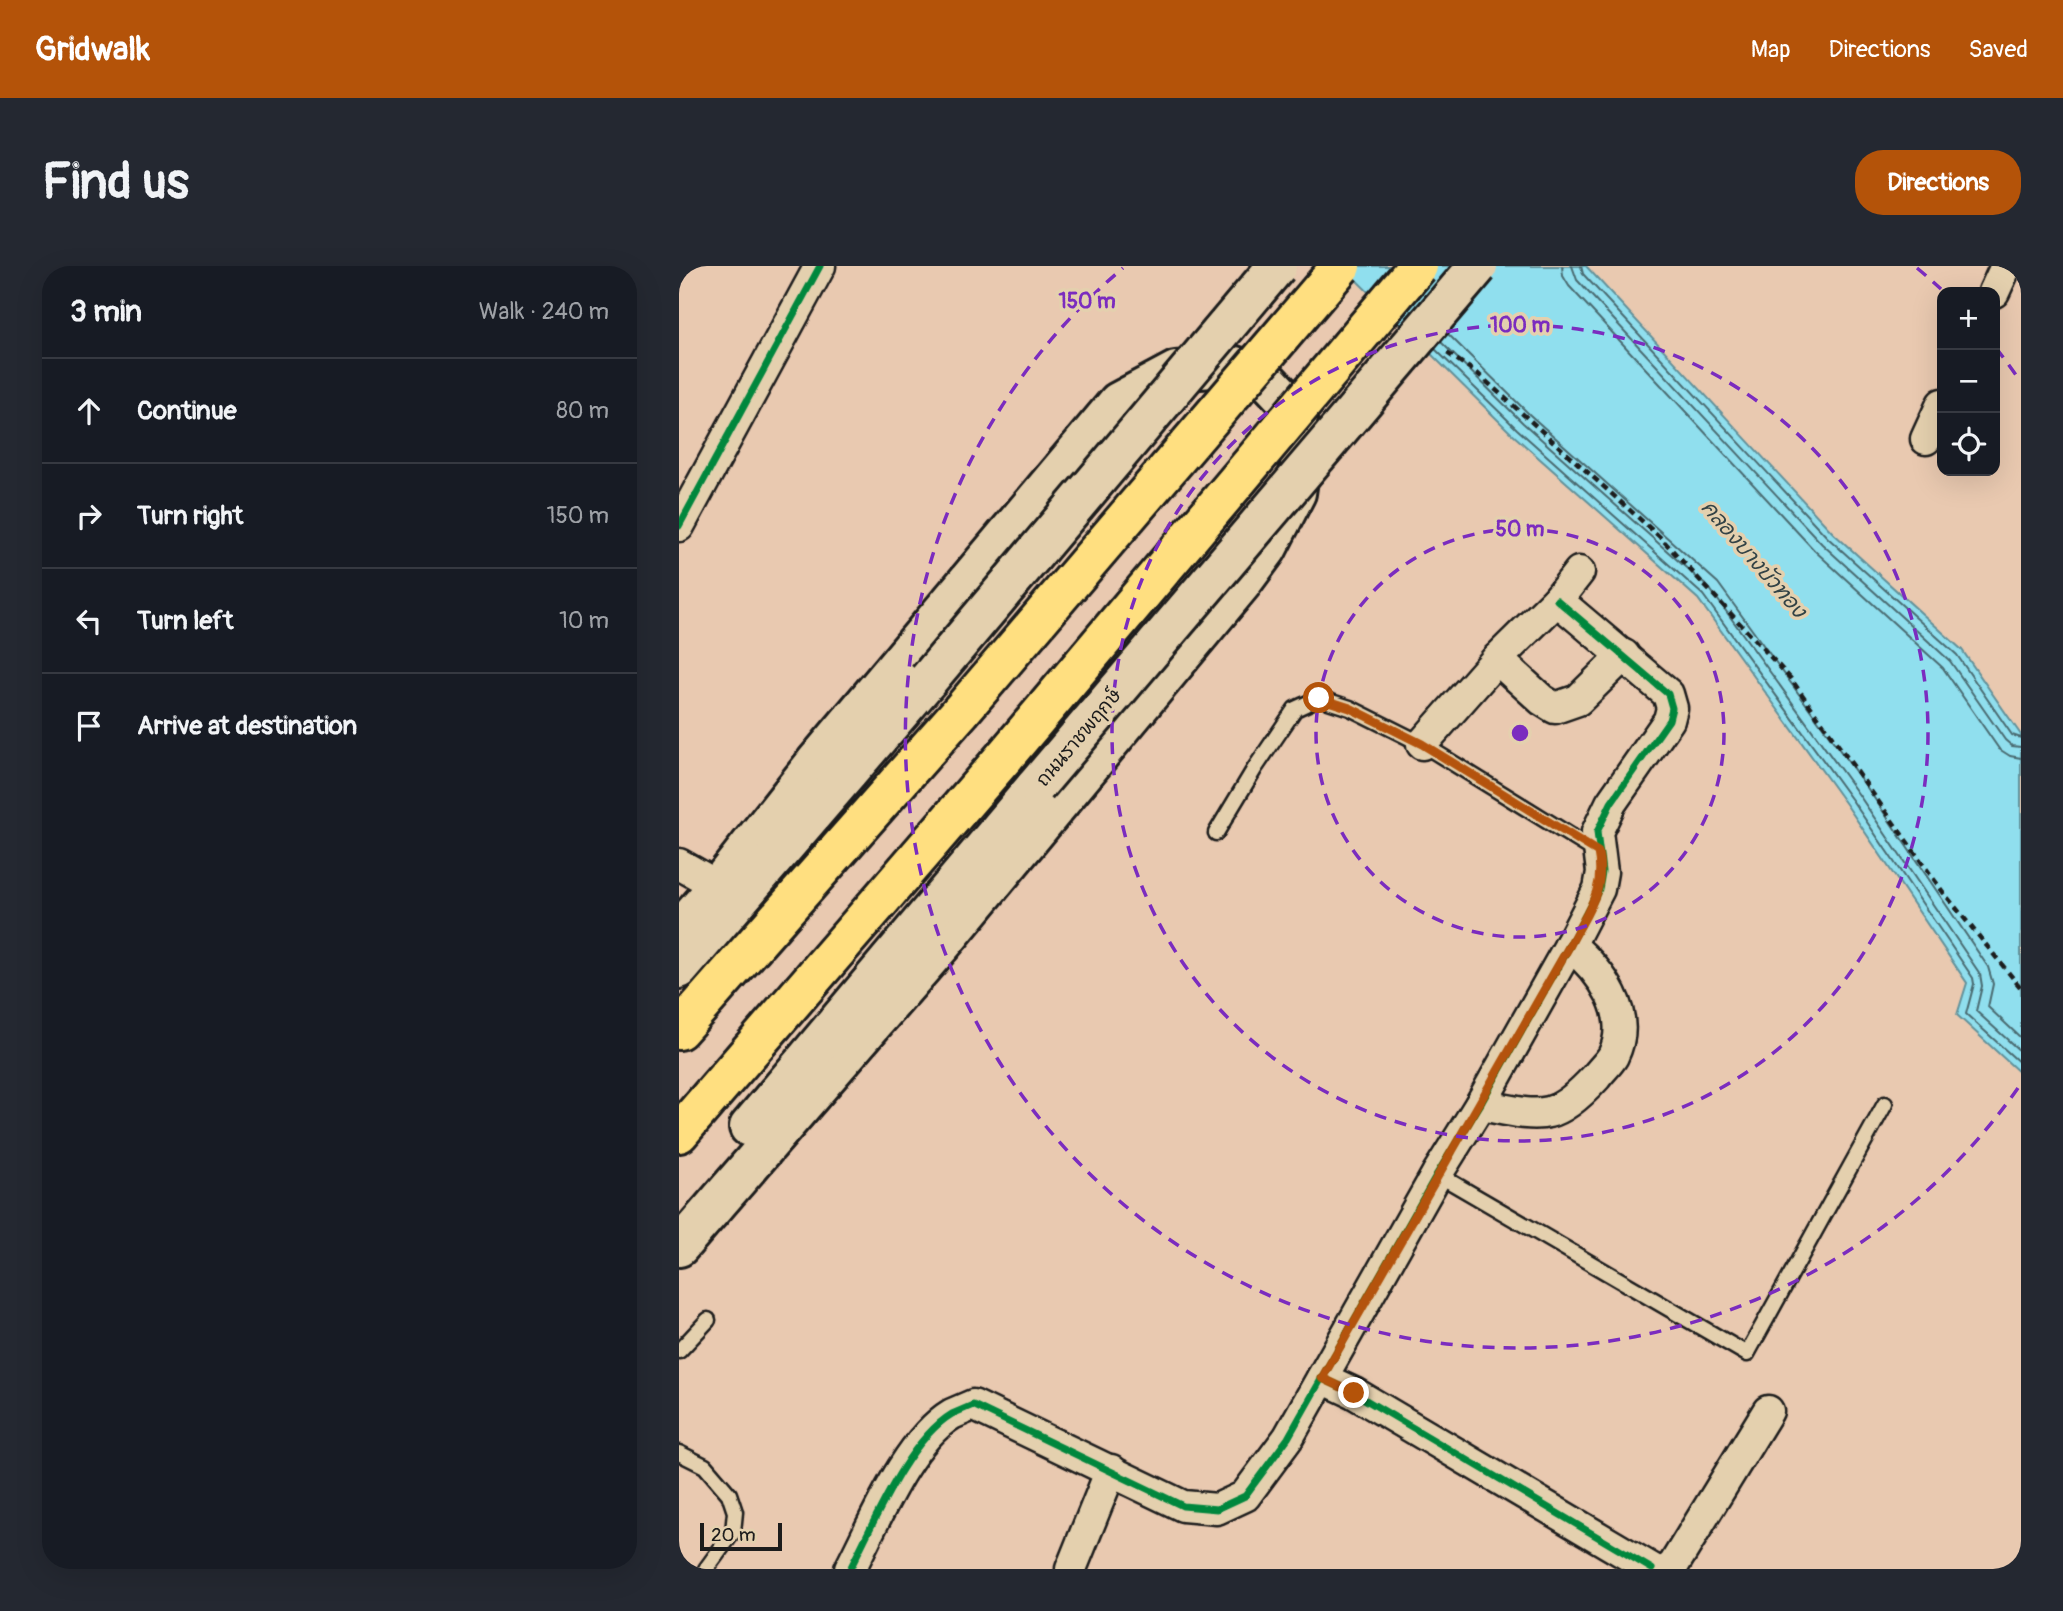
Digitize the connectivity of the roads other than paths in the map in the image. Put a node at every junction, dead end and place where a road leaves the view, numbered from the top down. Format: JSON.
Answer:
{"nodes":[{"id":1,"x":820,"y":266,"type":"edge"},
{"id":2,"x":1277,"y":266,"type":"edge"},
{"id":3,"x":1341,"y":266,"type":"edge"},
{"id":4,"x":1418,"y":266,"type":"edge"},
{"id":5,"x":1478,"y":266,"type":"edge"},
{"id":6,"x":2006,"y":266,"type":"edge"},
{"id":7,"x":1996,"y":287,"type":"edge"},
{"id":8,"x":1938,"y":413,"type":"edge"},
{"id":9,"x":1926,"y":439,"type":"dead end"},
{"id":10,"x":679,"y":526,"type":"edge"},
{"id":11,"x":1579,"y":572,"type":"dead end"},
{"id":12,"x":1557,"y":600,"type":"junction"},
{"id":13,"x":1623,"y":655,"type":"junction"},
{"id":14,"x":1497,"y":659,"type":"junction"},
{"id":15,"x":1422,"y":744,"type":"junction"},
{"id":16,"x":1216,"y":833,"type":"dead end"},
{"id":17,"x":1598,"y":852,"type":"junction"},
{"id":18,"x":679,"y":864,"type":"edge"},
{"id":19,"x":718,"y":886,"type":"junction"},
{"id":20,"x":679,"y":930,"type":"edge"},
{"id":21,"x":1570,"y":945,"type":"junction"},
{"id":22,"x":679,"y":969,"type":"edge"},
{"id":23,"x":679,"y":1031,"type":"edge"},
{"id":24,"x":1885,"y":1104,"type":"dead end"},
{"id":25,"x":1480,"y":1105,"type":"junction"},
{"id":26,"x":679,"y":1133,"type":"edge"},
{"id":27,"x":1437,"y":1174,"type":"junction"},
{"id":28,"x":679,"y":1210,"type":"edge"},
{"id":29,"x":679,"y":1247,"type":"edge"},
{"id":30,"x":708,"y":1320,"type":"dead end"},
{"id":31,"x":679,"y":1350,"type":"edge"},
{"id":32,"x":1322,"y":1378,"type":"junction"},
{"id":33,"x":1767,"y":1411,"type":"dead end"},
{"id":34,"x":679,"y":1453,"type":"edge"},
{"id":35,"x":1111,"y":1471,"type":"junction"},
{"id":36,"x":706,"y":1569,"type":"edge"},
{"id":37,"x":850,"y":1569,"type":"edge"},
{"id":38,"x":1071,"y":1569,"type":"edge"},
{"id":39,"x":1652,"y":1569,"type":"edge"},
{"id":40,"x":1668,"y":1569,"type":"edge"}],
"edges":[{"from":1,"to":10,"type":"street"},
{"from":2,"to":22,"type":"main road","bridge":true},
{"from":3,"to":23,"type":"main road","bridge":true},
{"from":4,"to":26,"type":"main road","bridge":true},
{"from":5,"to":28,"type":"main road","name":"ถนนราชพฤกษ์","bridge":true},
{"from":6,"to":7,"type":"street"},
{"from":8,"to":9,"type":"street"},
{"from":11,"to":12,"type":"street"},
{"from":12,"to":13,"type":"street"},
{"from":12,"to":14,"type":"street"},
{"from":13,"to":14,"type":"street"},
{"from":13,"to":17,"type":"street"},
{"from":14,"to":15,"type":"street"},
{"from":15,"to":16,"type":"lane"},
{"from":15,"to":17,"type":"lane"},
{"from":17,"to":21,"type":"street"},
{"from":18,"to":19,"type":"street"},
{"from":19,"to":20,"type":"main road"},
{"from":19,"to":29,"type":"main road"},
{"from":21,"to":25,"type":"street"},
{"from":21,"to":25,"type":"street"},
{"from":24,"to":27,"type":"lane"},
{"from":25,"to":27,"type":"street"},
{"from":27,"to":32,"type":"street"},
{"from":30,"to":31,"type":"lane"},
{"from":32,"to":35,"type":"street"},
{"from":32,"to":39,"type":"street"},
{"from":33,"to":40,"type":"street"},
{"from":34,"to":36,"type":"lane"},
{"from":35,"to":37,"type":"street"},
{"from":35,"to":38,"type":"street"}]}
